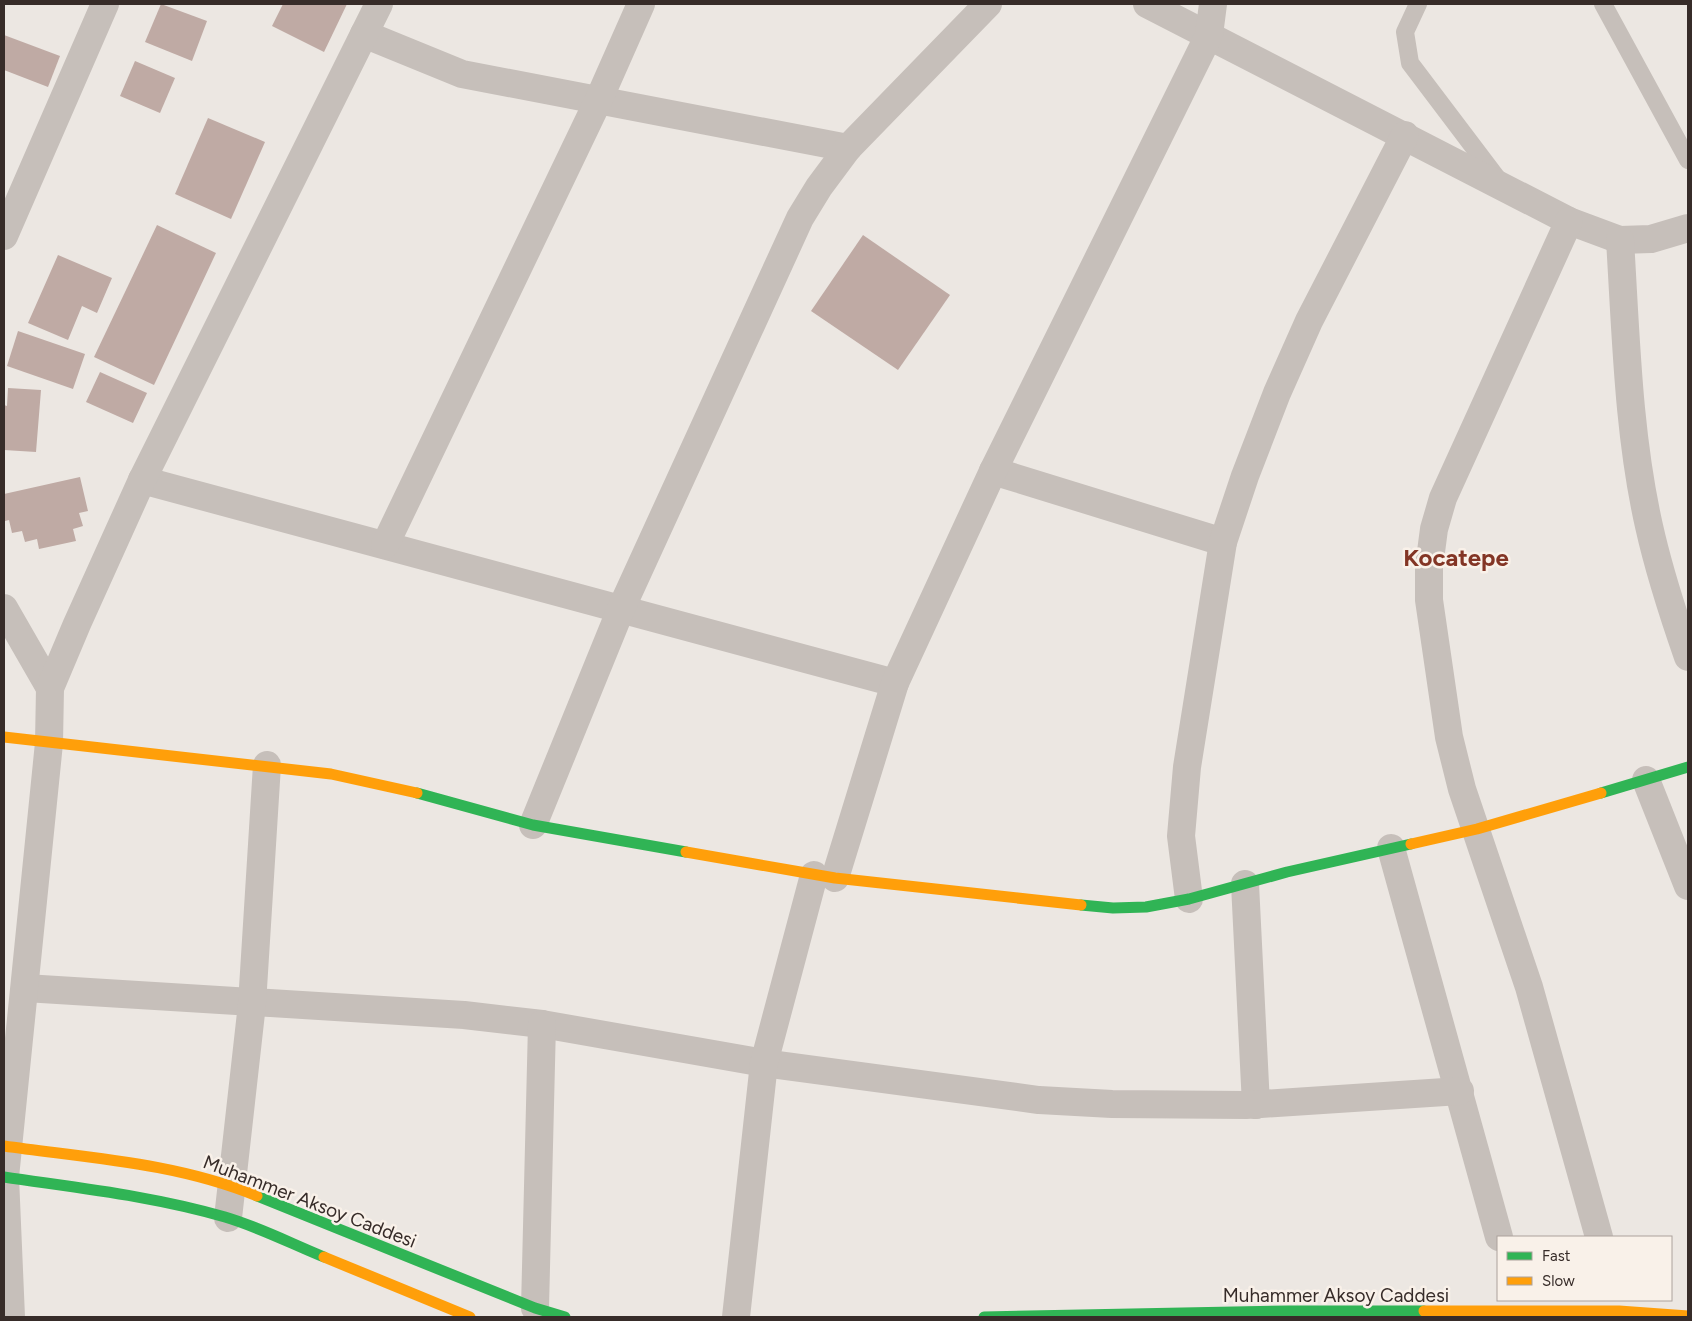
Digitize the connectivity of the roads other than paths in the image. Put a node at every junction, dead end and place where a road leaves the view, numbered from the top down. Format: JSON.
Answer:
{"nodes":[{"id":1,"x":105,"y":4,"type":"edge"},
{"id":2,"x":378,"y":4,"type":"edge"},
{"id":3,"x":641,"y":4,"type":"edge"},
{"id":4,"x":988,"y":4,"type":"edge"},
{"id":5,"x":1147,"y":4,"type":"edge"},
{"id":6,"x":1212,"y":4,"type":"edge"},
{"id":7,"x":1418,"y":4,"type":"edge"},
{"id":8,"x":1603,"y":4,"type":"edge"},
{"id":9,"x":364,"y":34,"type":"junction"},
{"id":10,"x":1209,"y":35,"type":"junction"},
{"id":11,"x":599,"y":99,"type":"junction"},
{"id":12,"x":1405,"y":135,"type":"junction"},
{"id":13,"x":848,"y":148,"type":"junction"},
{"id":14,"x":1688,"y":160,"type":"edge"},
{"id":15,"x":1506,"y":189,"type":"junction"},
{"id":16,"x":1569,"y":221,"type":"junction"},
{"id":17,"x":1688,"y":228,"type":"edge"},
{"id":18,"x":4,"y":236,"type":"edge"},
{"id":19,"x":1620,"y":240,"type":"junction"},
{"id":20,"x":993,"y":471,"type":"junction"},
{"id":21,"x":142,"y":480,"type":"junction"},
{"id":22,"x":1223,"y":542,"type":"junction"},
{"id":23,"x":385,"y":545,"type":"junction"},
{"id":24,"x":4,"y":608,"type":"edge"},
{"id":25,"x":621,"y":609,"type":"junction"},
{"id":26,"x":1688,"y":657,"type":"edge"},
{"id":27,"x":895,"y":683,"type":"junction"},
{"id":28,"x":50,"y":688,"type":"junction"},
{"id":29,"x":4,"y":737,"type":"edge"},
{"id":30,"x":48,"y":743,"type":"junction"},
{"id":31,"x":268,"y":765,"type":"junction"},
{"id":32,"x":1688,"y":766,"type":"edge"},
{"id":33,"x":1646,"y":780,"type":"junction"},
{"id":34,"x":532,"y":825,"type":"junction"},
{"id":35,"x":1477,"y":829,"type":"junction"},
{"id":36,"x":1391,"y":848,"type":"junction"},
{"id":37,"x":824,"y":877,"type":"junction"},
{"id":38,"x":1245,"y":884,"type":"junction"},
{"id":39,"x":1688,"y":886,"type":"edge"},
{"id":40,"x":1190,"y":899,"type":"junction"},
{"id":41,"x":25,"y":988,"type":"junction"},
{"id":42,"x":252,"y":1004,"type":"junction"},
{"id":43,"x":542,"y":1024,"type":"junction"},
{"id":44,"x":764,"y":1064,"type":"junction"},
{"id":45,"x":1460,"y":1091,"type":"junction"},
{"id":46,"x":1256,"y":1105,"type":"junction"},
{"id":47,"x":6,"y":1146,"type":"edge"},
{"id":48,"x":4,"y":1177,"type":"edge"},
{"id":49,"x":231,"y":1186,"type":"junction"},
{"id":50,"x":228,"y":1218,"type":"junction"},
{"id":51,"x":1499,"y":1236,"type":"edge"},
{"id":52,"x":1599,"y":1236,"type":"edge"},
{"id":53,"x":535,"y":1308,"type":"junction"},
{"id":54,"x":1619,"y":1309,"type":"edge"},
{"id":55,"x":1518,"y":1310,"type":"edge"},
{"id":56,"x":1688,"y":1316,"type":"edge"},
{"id":57,"x":11,"y":1317,"type":"edge"},
{"id":58,"x":470,"y":1317,"type":"edge"},
{"id":59,"x":565,"y":1317,"type":"edge"},
{"id":60,"x":736,"y":1317,"type":"edge"},
{"id":61,"x":984,"y":1317,"type":"edge"}],
"edges":[{"from":1,"to":18,"type":"street"},
{"from":2,"to":9,"type":"street"},
{"from":3,"to":11,"type":"street"},
{"from":4,"to":13,"type":"street"},
{"from":5,"to":10,"type":"street"},
{"from":6,"to":10,"type":"street"},
{"from":7,"to":15,"type":"lane"},
{"from":8,"to":14,"type":"lane"},
{"from":9,"to":11,"type":"street"},
{"from":9,"to":21,"type":"street"},
{"from":10,"to":12,"type":"street"},
{"from":10,"to":20,"type":"street"},
{"from":11,"to":13,"type":"street"},
{"from":11,"to":23,"type":"street"},
{"from":12,"to":15,"type":"street"},
{"from":12,"to":22,"type":"street"},
{"from":13,"to":25,"type":"street"},
{"from":15,"to":16,"type":"street"},
{"from":16,"to":19,"type":"street"},
{"from":16,"to":35,"type":"street"},
{"from":17,"to":19,"type":"street"},
{"from":19,"to":26,"type":"street"},
{"from":20,"to":22,"type":"street"},
{"from":20,"to":27,"type":"street"},
{"from":21,"to":23,"type":"street"},
{"from":21,"to":28,"type":"street"},
{"from":22,"to":40,"type":"street"},
{"from":23,"to":25,"type":"street"},
{"from":24,"to":28,"type":"street"},
{"from":25,"to":27,"type":"street"},
{"from":25,"to":34,"type":"street"},
{"from":27,"to":37,"type":"street"},
{"from":28,"to":30,"type":"street"},
{"from":29,"to":30,"type":"main road"},
{"from":30,"to":31,"type":"main road"},
{"from":30,"to":41,"type":"street"},
{"from":31,"to":34,"type":"main road"},
{"from":31,"to":42,"type":"street"},
{"from":32,"to":33,"type":"main road"},
{"from":33,"to":35,"type":"main road"},
{"from":33,"to":39,"type":"street"},
{"from":34,"to":37,"type":"main road"},
{"from":35,"to":36,"type":"main road"},
{"from":35,"to":52,"type":"street"},
{"from":36,"to":38,"type":"main road"},
{"from":36,"to":45,"type":"street"},
{"from":37,"to":40,"type":"main road"},
{"from":37,"to":44,"type":"street"},
{"from":38,"to":40,"type":"main road"},
{"from":38,"to":46,"type":"street"},
{"from":41,"to":42,"type":"street"},
{"from":41,"to":47,"type":"street"},
{"from":42,"to":43,"type":"street"},
{"from":42,"to":49,"type":"street"},
{"from":43,"to":44,"type":"street"},
{"from":43,"to":53,"type":"street"},
{"from":44,"to":46,"type":"street"},
{"from":44,"to":60,"type":"street"},
{"from":45,"to":46,"type":"street"},
{"from":45,"to":51,"type":"street"},
{"from":47,"to":48,"type":"street"},
{"from":47,"to":49,"type":"main road","name":"Muhammer Aksoy Caddesi"},
{"from":48,"to":50,"type":"main road"},
{"from":48,"to":57,"type":"street"},
{"from":49,"to":50,"type":"street"},
{"from":49,"to":53,"type":"main road","name":"Muhammer Aksoy Caddesi"},
{"from":50,"to":58,"type":"main road"},
{"from":53,"to":59,"type":"main road","name":"Muhammer Aksoy Caddesi"},
{"from":54,"to":55,"type":"main road","name":"Muhammer Aksoy Caddesi"},
{"from":54,"to":56,"type":"main road","name":"Muhammer Aksoy Caddesi"},
{"from":55,"to":61,"type":"main road","name":"Muhammer Aksoy Caddesi"}]}
